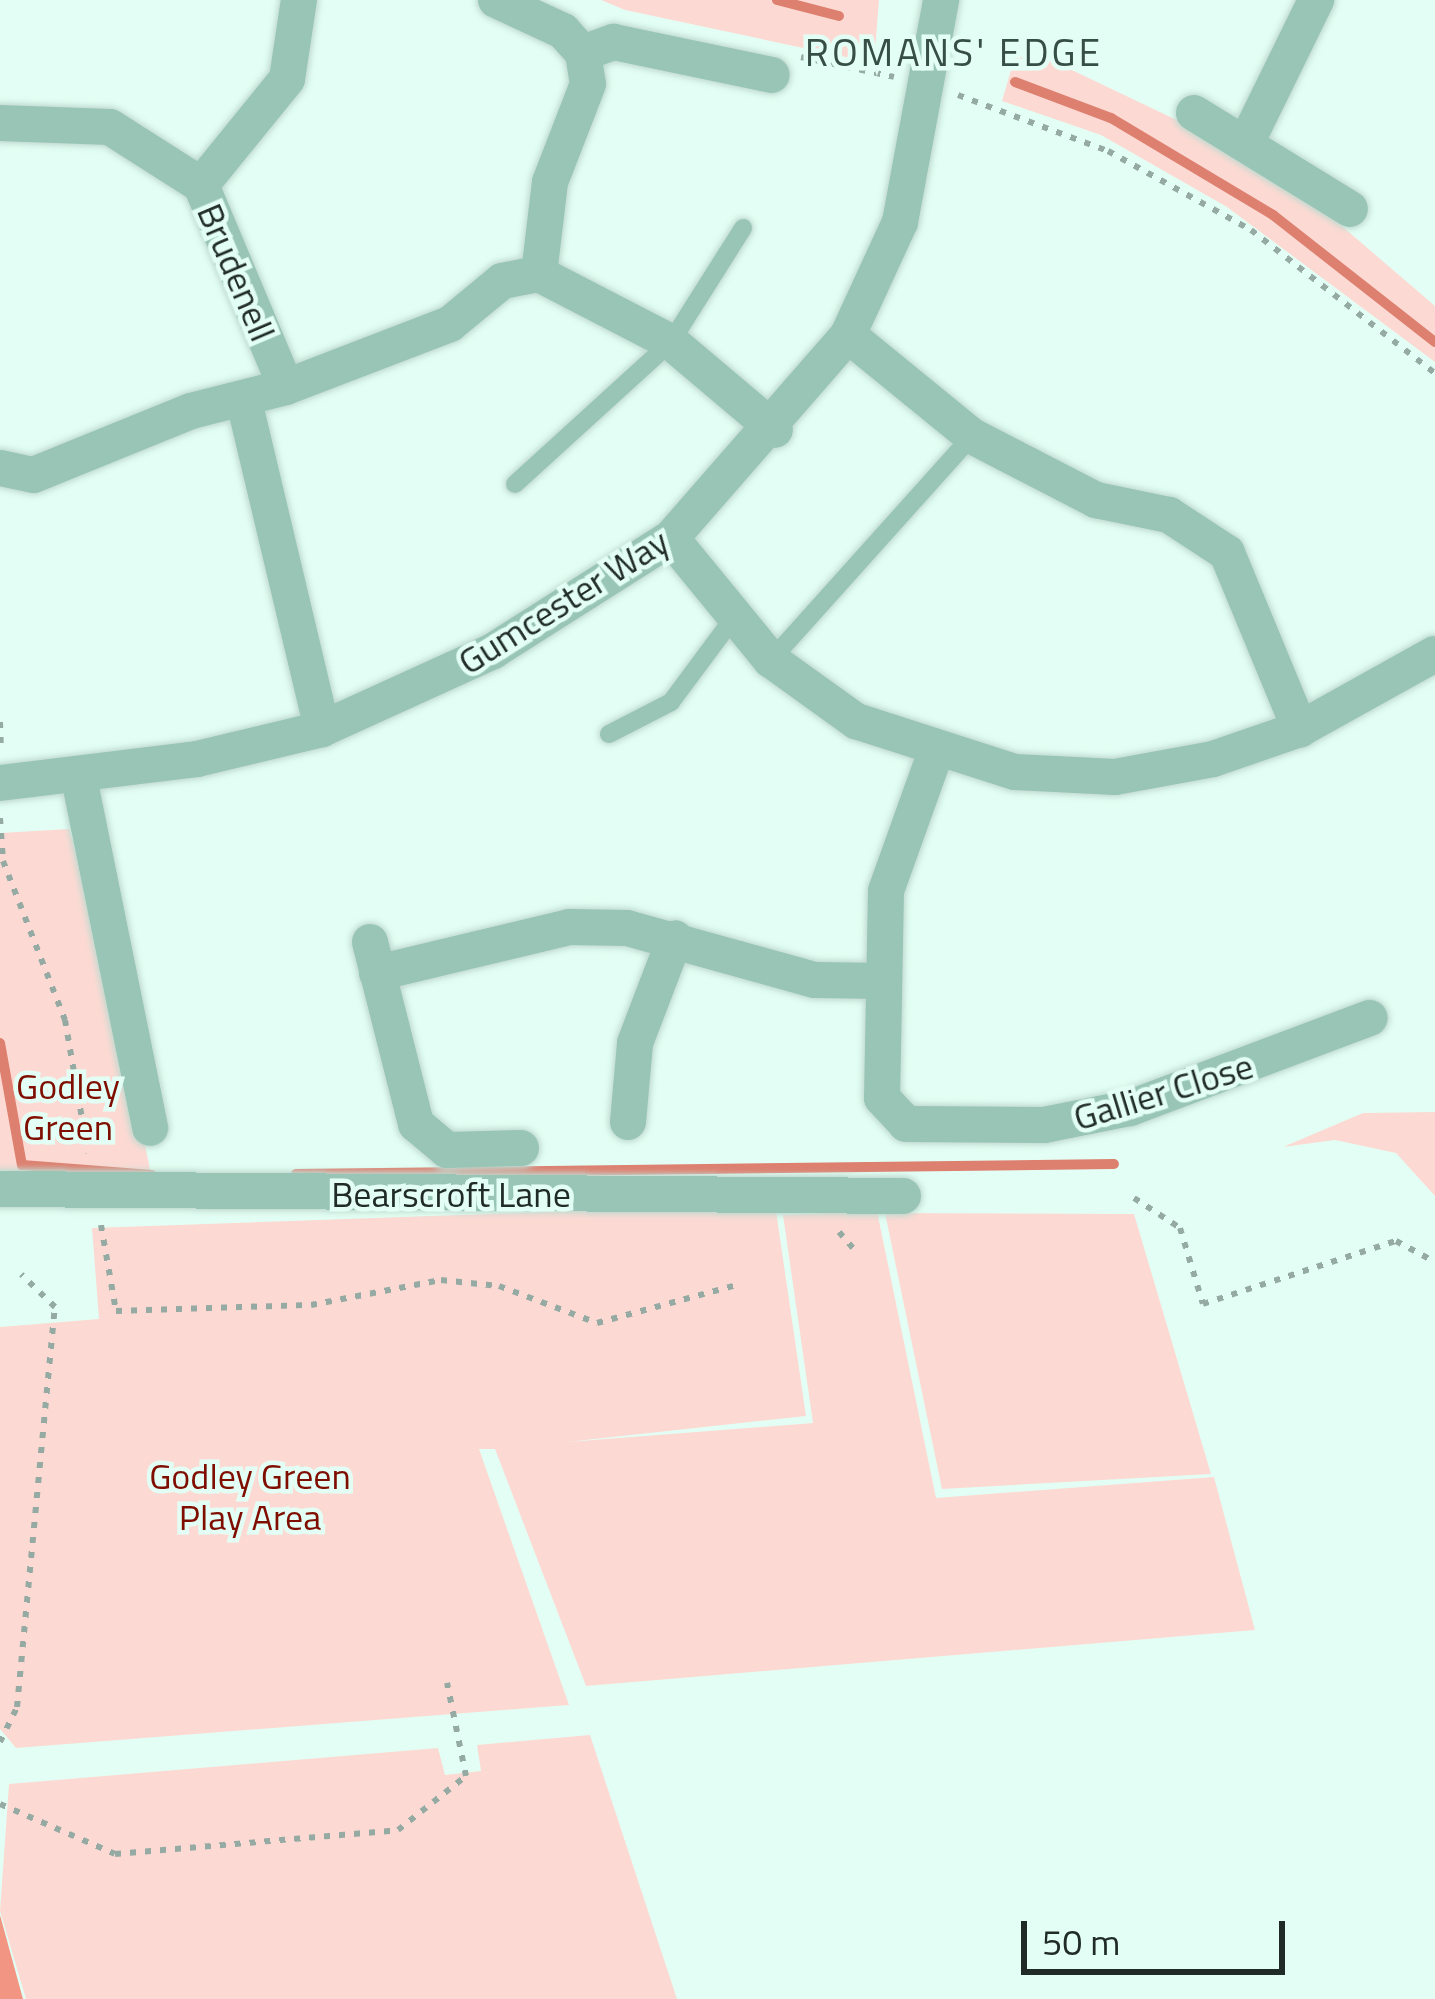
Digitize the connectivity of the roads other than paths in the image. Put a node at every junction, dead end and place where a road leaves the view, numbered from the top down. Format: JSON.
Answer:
{"nodes":[{"id":1,"x":299,"y":0,"type":"edge"},
{"id":2,"x":496,"y":0,"type":"edge"},
{"id":3,"x":941,"y":0,"type":"edge"},
{"id":4,"x":1316,"y":0,"type":"edge"},
{"id":5,"x":584,"y":53,"type":"junction"},
{"id":6,"x":772,"y":75,"type":"dead end"},
{"id":7,"x":1194,"y":113,"type":"dead end"},
{"id":8,"x":0,"y":123,"type":"edge"},
{"id":9,"x":1249,"y":137,"type":"junction"},
{"id":10,"x":201,"y":185,"type":"junction"},
{"id":11,"x":1350,"y":208,"type":"dead end"},
{"id":12,"x":743,"y":228,"type":"dead end"},
{"id":13,"x":539,"y":274,"type":"junction"},
{"id":14,"x":848,"y":335,"type":"junction"},
{"id":15,"x":670,"y":342,"type":"junction"},
{"id":16,"x":286,"y":387,"type":"junction"},
{"id":17,"x":244,"y":401,"type":"junction"},
{"id":18,"x":775,"y":430,"type":"junction"},
{"id":19,"x":972,"y":436,"type":"junction"},
{"id":20,"x":0,"y":468,"type":"edge"},
{"id":21,"x":515,"y":484,"type":"dead end"},
{"id":22,"x":671,"y":538,"type":"junction"},
{"id":23,"x":732,"y":620,"type":"junction"},
{"id":24,"x":1435,"y":654,"type":"edge"},
{"id":25,"x":771,"y":660,"type":"junction"},
{"id":26,"x":322,"y":729,"type":"junction"},
{"id":27,"x":1300,"y":729,"type":"junction"},
{"id":28,"x":609,"y":734,"type":"dead end"},
{"id":29,"x":935,"y":754,"type":"junction"},
{"id":30,"x":80,"y":778,"type":"junction"},
{"id":31,"x":0,"y":784,"type":"edge"},
{"id":32,"x":674,"y":938,"type":"junction"},
{"id":33,"x":880,"y":981,"type":"junction"},
{"id":34,"x":1370,"y":1018,"type":"dead end"},
{"id":35,"x":628,"y":1122,"type":"dead end"},
{"id":36,"x":150,"y":1128,"type":"dead end"},
{"id":37,"x":521,"y":1148,"type":"dead end"},
{"id":38,"x":0,"y":1189,"type":"edge"},
{"id":39,"x":902,"y":1196,"type":"dead end"}],
"edges":[{"from":1,"to":10,"type":"street"},
{"from":2,"to":5,"type":"street"},
{"from":3,"to":14,"type":"street","name":"Gumcester Way"},
{"from":4,"to":9,"type":"street"},
{"from":5,"to":6,"type":"street"},
{"from":5,"to":13,"type":"street"},
{"from":7,"to":9,"type":"street"},
{"from":8,"to":10,"type":"street","name":"Brudenell"},
{"from":9,"to":11,"type":"street"},
{"from":10,"to":16,"type":"street","name":"Brudenell"},
{"from":12,"to":15,"type":"lane"},
{"from":13,"to":15,"type":"street"},
{"from":13,"to":16,"type":"street"},
{"from":14,"to":18,"type":"street","name":"Gumcester Way"},
{"from":14,"to":19,"type":"street"},
{"from":15,"to":18,"type":"street"},
{"from":15,"to":21,"type":"lane"},
{"from":16,"to":17,"type":"street","name":"Brudenell"},
{"from":17,"to":20,"type":"street","name":"Brudenell"},
{"from":17,"to":26,"type":"street"},
{"from":18,"to":22,"type":"street","name":"Gumcester Way"},
{"from":19,"to":25,"type":"lane"},
{"from":19,"to":27,"type":"street"},
{"from":22,"to":23,"type":"street"},
{"from":22,"to":26,"type":"street","name":"Gumcester Way"},
{"from":23,"to":25,"type":"street"},
{"from":23,"to":28,"type":"lane"},
{"from":24,"to":27,"type":"street"},
{"from":25,"to":29,"type":"street"},
{"from":26,"to":30,"type":"street","name":"Gumcester Way"},
{"from":27,"to":29,"type":"street"},
{"from":29,"to":33,"type":"street","name":"Gallier Close"},
{"from":30,"to":31,"type":"street","name":"Gumcester Way"},
{"from":30,"to":36,"type":"street"},
{"from":32,"to":33,"type":"street"},
{"from":32,"to":35,"type":"street"},
{"from":32,"to":37,"type":"street"},
{"from":33,"to":34,"type":"street","name":"Gallier Close"},
{"from":38,"to":39,"type":"street","name":"Bearscroft Lane"}]}
